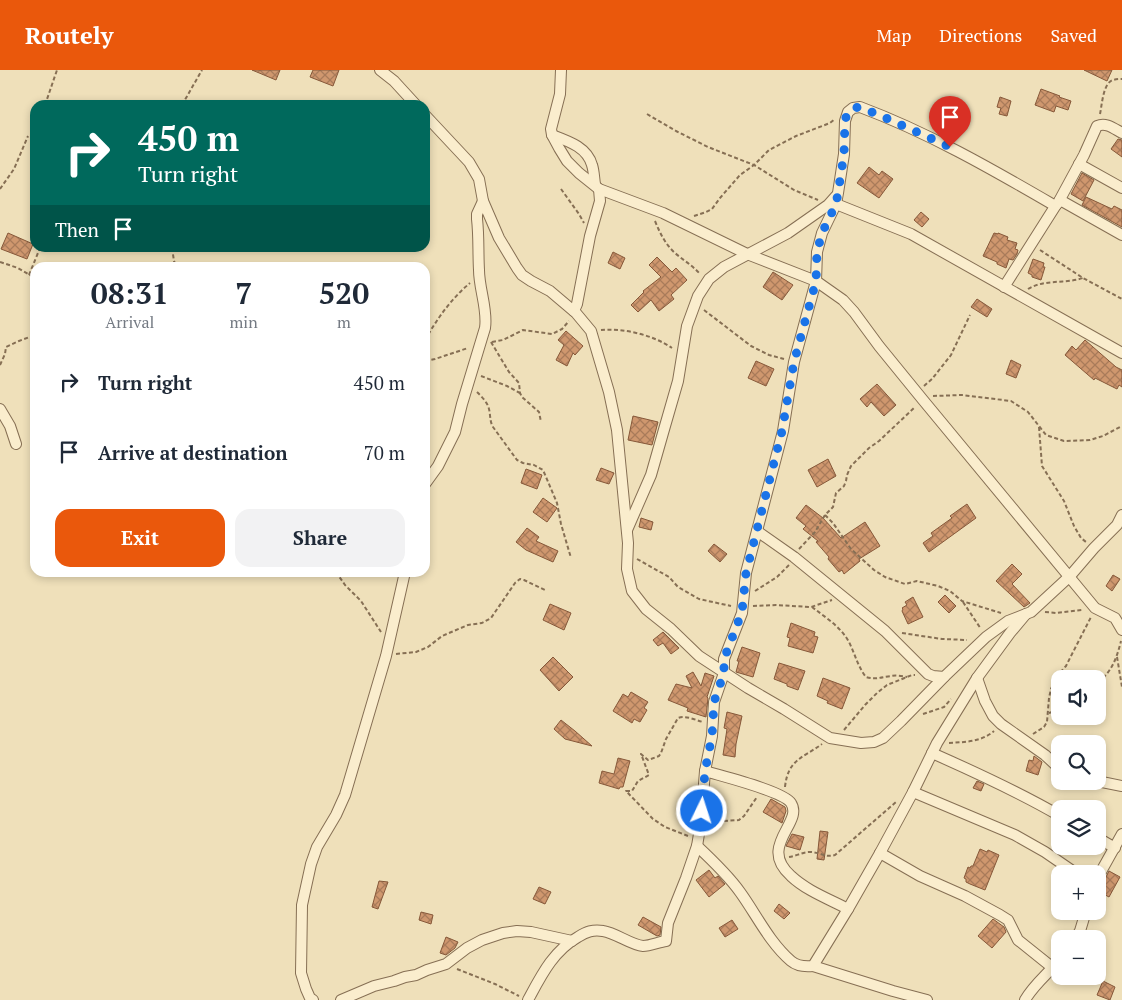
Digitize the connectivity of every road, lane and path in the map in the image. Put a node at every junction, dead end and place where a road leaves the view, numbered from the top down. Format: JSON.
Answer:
{"nodes":[{"id":1,"x":57,"y":70,"type":"edge"},
{"id":2,"x":202,"y":70,"type":"edge"},
{"id":3,"x":380,"y":70,"type":"edge"},
{"id":4,"x":561,"y":70,"type":"edge"},
{"id":5,"x":1122,"y":79,"type":"edge"},
{"id":6,"x":47,"y":100,"type":"edge"},
{"id":7,"x":185,"y":100,"type":"edge"},
{"id":8,"x":411,"y":100,"type":"edge"},
{"id":9,"x":848,"y":112,"type":"junction"},
{"id":10,"x":647,"y":114,"type":"dead end"},
{"id":11,"x":430,"y":120,"type":"edge"},
{"id":12,"x":1096,"y":126,"type":"junction"},
{"id":13,"x":1122,"y":133,"type":"edge"},
{"id":14,"x":552,"y":135,"type":"junction"},
{"id":15,"x":28,"y":136,"type":"dead end"},
{"id":16,"x":1079,"y":164,"type":"junction"},
{"id":17,"x":754,"y":165,"type":"junction"},
{"id":18,"x":597,"y":187,"type":"junction"},
{"id":19,"x":0,"y":188,"type":"edge"},
{"id":20,"x":1122,"y":188,"type":"edge"},
{"id":21,"x":561,"y":189,"type":"dead end"},
{"id":22,"x":483,"y":201,"type":"junction"},
{"id":23,"x":1058,"y":203,"type":"junction"},
{"id":24,"x":832,"y":204,"type":"junction"},
{"id":25,"x":649,"y":208,"type":"junction"},
{"id":26,"x":682,"y":223,"type":"junction"},
{"id":27,"x":1122,"y":235,"type":"edge"},
{"id":28,"x":590,"y":236,"type":"junction"},
{"id":29,"x":1032,"y":244,"type":"junction"},
{"id":30,"x":747,"y":254,"type":"junction"},
{"id":31,"x":0,"y":262,"type":"edge"},
{"id":32,"x":478,"y":271,"type":"junction"},
{"id":33,"x":29,"y":275,"type":"edge"},
{"id":34,"x":1084,"y":278,"type":"junction"},
{"id":35,"x":816,"y":281,"type":"junction"},
{"id":36,"x":707,"y":282,"type":"junction"},
{"id":37,"x":1004,"y":287,"type":"junction"},
{"id":38,"x":1019,"y":296,"type":"junction"},
{"id":39,"x":1122,"y":299,"type":"edge"},
{"id":40,"x":695,"y":306,"type":"junction"},
{"id":41,"x":575,"y":312,"type":"junction"},
{"id":42,"x":970,"y":315,"type":"dead end"},
{"id":43,"x":430,"y":331,"type":"edge"},
{"id":44,"x":591,"y":332,"type":"junction"},
{"id":45,"x":30,"y":336,"type":"edge"},
{"id":46,"x":480,"y":344,"type":"junction"},
{"id":47,"x":1122,"y":353,"type":"edge"},
{"id":48,"x":0,"y":354,"type":"edge"},
{"id":49,"x":5,"y":354,"type":"junction"},
{"id":50,"x":430,"y":360,"type":"edge"},
{"id":51,"x":794,"y":362,"type":"junction"},
{"id":52,"x":681,"y":363,"type":"junction"},
{"id":53,"x":0,"y":365,"type":"edge"},
{"id":54,"x":472,"y":372,"type":"junction"},
{"id":55,"x":468,"y":384,"type":"junction"},
{"id":56,"x":520,"y":393,"type":"junction"},
{"id":57,"x":920,"y":397,"type":"junction"},
{"id":58,"x":0,"y":409,"type":"edge"},
{"id":59,"x":542,"y":422,"type":"dead end"},
{"id":60,"x":1039,"y":426,"type":"junction"},
{"id":61,"x":1122,"y":426,"type":"edge"},
{"id":62,"x":16,"y":444,"type":"dead end"},
{"id":63,"x":430,"y":477,"type":"edge"},
{"id":64,"x":1122,"y":514,"type":"edge"},
{"id":65,"x":825,"y":515,"type":"junction"},
{"id":66,"x":627,"y":531,"type":"junction"},
{"id":67,"x":757,"y":531,"type":"junction"},
{"id":68,"x":1094,"y":548,"type":"junction"},
{"id":69,"x":794,"y":557,"type":"junction"},
{"id":70,"x":571,"y":558,"type":"dead end"},
{"id":71,"x":636,"y":559,"type":"dead end"},
{"id":72,"x":1070,"y":576,"type":"junction"},
{"id":73,"x":339,"y":577,"type":"edge"},
{"id":74,"x":404,"y":577,"type":"edge"},
{"id":75,"x":545,"y":590,"type":"dead end"},
{"id":76,"x":755,"y":591,"type":"dead end"},
{"id":77,"x":842,"y":597,"type":"junction"},
{"id":78,"x":962,"y":600,"type":"junction"},
{"id":79,"x":812,"y":607,"type":"junction"},
{"id":80,"x":1095,"y":608,"type":"junction"},
{"id":81,"x":743,"y":610,"type":"junction"},
{"id":82,"x":1025,"y":614,"type":"junction"},
{"id":83,"x":1122,"y":630,"type":"edge"},
{"id":84,"x":885,"y":631,"type":"junction"},
{"id":85,"x":1122,"y":636,"type":"edge"},
{"id":86,"x":986,"y":637,"type":"junction"},
{"id":87,"x":969,"y":640,"type":"dead end"},
{"id":88,"x":388,"y":642,"type":"junction"},
{"id":89,"x":386,"y":656,"type":"junction"},
{"id":90,"x":1117,"y":657,"type":"junction"},
{"id":91,"x":724,"y":673,"type":"junction"},
{"id":92,"x":928,"y":674,"type":"junction"},
{"id":93,"x":1106,"y":674,"type":"edge"},
{"id":94,"x":907,"y":677,"type":"junction"},
{"id":95,"x":944,"y":677,"type":"junction"},
{"id":96,"x":977,"y":678,"type":"junction"},
{"id":97,"x":1122,"y":687,"type":"edge"},
{"id":98,"x":952,"y":698,"type":"dead end"},
{"id":99,"x":1051,"y":712,"type":"edge"},
{"id":100,"x":1048,"y":713,"type":"junction"},
{"id":101,"x":918,"y":716,"type":"dead end"},
{"id":102,"x":1001,"y":724,"type":"junction"},
{"id":103,"x":712,"y":725,"type":"junction"},
{"id":104,"x":834,"y":739,"type":"junction"},
{"id":105,"x":1024,"y":740,"type":"junction"},
{"id":106,"x":934,"y":748,"type":"junction"},
{"id":107,"x":1051,"y":761,"type":"edge"},
{"id":108,"x":705,"y":771,"type":"junction"},
{"id":109,"x":1106,"y":783,"type":"edge"},
{"id":110,"x":1122,"y":786,"type":"edge"},
{"id":111,"x":766,"y":790,"type":"junction"},
{"id":112,"x":913,"y":792,"type":"junction"},
{"id":113,"x":784,"y":796,"type":"junction"},
{"id":114,"x":897,"y":800,"type":"dead end"},
{"id":115,"x":1051,"y":811,"type":"edge"},
{"id":116,"x":701,"y":822,"type":"junction"},
{"id":117,"x":1122,"y":834,"type":"edge"},
{"id":118,"x":698,"y":843,"type":"junction"},
{"id":119,"x":1106,"y":843,"type":"edge"},
{"id":120,"x":1115,"y":848,"type":"junction"},
{"id":121,"x":880,"y":853,"type":"junction"},
{"id":122,"x":779,"y":858,"type":"junction"},
{"id":123,"x":1064,"y":865,"type":"edge"},
{"id":124,"x":1105,"y":865,"type":"edge"},
{"id":125,"x":848,"y":909,"type":"junction"},
{"id":126,"x":572,"y":941,"type":"junction"},
{"id":127,"x":1051,"y":959,"type":"edge"},
{"id":128,"x":446,"y":964,"type":"junction"},
{"id":129,"x":813,"y":966,"type":"junction"},
{"id":130,"x":1051,"y":969,"type":"edge"},
{"id":131,"x":313,"y":1000,"type":"edge"},
{"id":132,"x":341,"y":1000,"type":"edge"},
{"id":133,"x":528,"y":1000,"type":"edge"},
{"id":134,"x":927,"y":1000,"type":"edge"},
{"id":135,"x":1026,"y":1000,"type":"edge"}],
"edges":[{"from":1,"to":6,"type":"path"},
{"from":2,"to":7,"type":"path"},
{"from":3,"to":8,"type":"street"},
{"from":4,"to":14,"type":"street"},
{"from":5,"to":12,"type":"path"},
{"from":9,"to":17,"type":"path"},
{"from":9,"to":23,"type":"street"},
{"from":9,"to":24,"type":"street"},
{"from":10,"to":17,"type":"path"},
{"from":11,"to":22,"type":"street"},
{"from":12,"to":13,"type":"street"},
{"from":12,"to":16,"type":"street"},
{"from":14,"to":18,"type":"street"},
{"from":14,"to":18,"type":"street"},
{"from":15,"to":19,"type":"path"},
{"from":16,"to":20,"type":"street"},
{"from":16,"to":23,"type":"street"},
{"from":17,"to":24,"type":"path"},
{"from":17,"to":26,"type":"path"},
{"from":18,"to":25,"type":"street"},
{"from":18,"to":28,"type":"street"},
{"from":21,"to":28,"type":"path"},
{"from":22,"to":32,"type":"street"},
{"from":22,"to":41,"type":"street"},
{"from":23,"to":27,"type":"street"},
{"from":23,"to":29,"type":"street"},
{"from":24,"to":30,"type":"street"},
{"from":24,"to":35,"type":"street"},
{"from":24,"to":37,"type":"street"},
{"from":25,"to":26,"type":"street"},
{"from":25,"to":36,"type":"path"},
{"from":26,"to":30,"type":"street"},
{"from":28,"to":41,"type":"street"},
{"from":29,"to":34,"type":"path"},
{"from":29,"to":37,"type":"street"},
{"from":30,"to":35,"type":"street"},
{"from":30,"to":36,"type":"street"},
{"from":31,"to":33,"type":"path"},
{"from":32,"to":43,"type":"path"},
{"from":32,"to":46,"type":"street"},
{"from":34,"to":38,"type":"path"},
{"from":34,"to":39,"type":"path"},
{"from":35,"to":51,"type":"street"},
{"from":35,"to":57,"type":"street"},
{"from":36,"to":40,"type":"street"},
{"from":37,"to":38,"type":"street"},
{"from":38,"to":47,"type":"street"},
{"from":40,"to":51,"type":"path"},
{"from":40,"to":52,"type":"street"},
{"from":41,"to":44,"type":"street"},
{"from":41,"to":56,"type":"path"},
{"from":42,"to":57,"type":"path"},
{"from":44,"to":52,"type":"path"},
{"from":44,"to":66,"type":"street"},
{"from":45,"to":49,"type":"path"},
{"from":46,"to":50,"type":"path"},
{"from":46,"to":54,"type":"street"},
{"from":48,"to":49,"type":"path"},
{"from":49,"to":53,"type":"path"},
{"from":51,"to":67,"type":"street"},
{"from":52,"to":66,"type":"street"},
{"from":54,"to":55,"type":"street"},
{"from":54,"to":56,"type":"path"},
{"from":55,"to":63,"type":"street"},
{"from":55,"to":70,"type":"path"},
{"from":56,"to":59,"type":"path"},
{"from":57,"to":60,"type":"path"},
{"from":57,"to":65,"type":"path"},
{"from":57,"to":72,"type":"street"},
{"from":58,"to":62,"type":"street"},
{"from":60,"to":61,"type":"path"},
{"from":60,"to":68,"type":"path"},
{"from":64,"to":68,"type":"street"},
{"from":65,"to":69,"type":"path"},
{"from":65,"to":78,"type":"path"},
{"from":66,"to":91,"type":"street"},
{"from":67,"to":69,"type":"street"},
{"from":67,"to":81,"type":"street"},
{"from":68,"to":72,"type":"street"},
{"from":69,"to":76,"type":"path"},
{"from":69,"to":77,"type":"street"},
{"from":71,"to":81,"type":"path"},
{"from":72,"to":80,"type":"street"},
{"from":72,"to":82,"type":"street"},
{"from":73,"to":88,"type":"path"},
{"from":74,"to":88,"type":"street"},
{"from":75,"to":89,"type":"path"},
{"from":77,"to":79,"type":"path"},
{"from":77,"to":84,"type":"street"},
{"from":78,"to":82,"type":"path"},
{"from":78,"to":86,"type":"path"},
{"from":79,"to":81,"type":"path"},
{"from":79,"to":94,"type":"path"},
{"from":80,"to":82,"type":"path"},
{"from":80,"to":83,"type":"street"},
{"from":80,"to":100,"type":"path"},
{"from":81,"to":91,"type":"street"},
{"from":82,"to":86,"type":"street"},
{"from":82,"to":96,"type":"street"},
{"from":84,"to":87,"type":"path"},
{"from":84,"to":92,"type":"street"},
{"from":85,"to":90,"type":"path"},
{"from":86,"to":95,"type":"street"},
{"from":88,"to":89,"type":"street"},
{"from":89,"to":131,"type":"street"},
{"from":90,"to":93,"type":"path"},
{"from":90,"to":97,"type":"path"},
{"from":91,"to":103,"type":"street"},
{"from":91,"to":104,"type":"street"},
{"from":92,"to":94,"type":"path"},
{"from":92,"to":95,"type":"street"},
{"from":94,"to":104,"type":"path"},
{"from":95,"to":104,"type":"street"},
{"from":96,"to":102,"type":"street"},
{"from":96,"to":106,"type":"street"},
{"from":98,"to":101,"type":"path"},
{"from":99,"to":100,"type":"path"},
{"from":100,"to":105,"type":"path"},
{"from":102,"to":105,"type":"street"},
{"from":102,"to":106,"type":"path"},
{"from":103,"to":108,"type":"street"},
{"from":103,"to":118,"type":"path"},
{"from":104,"to":113,"type":"path"},
{"from":105,"to":107,"type":"street"},
{"from":106,"to":112,"type":"street"},
{"from":106,"to":115,"type":"street"},
{"from":108,"to":111,"type":"street"},
{"from":108,"to":116,"type":"street"},
{"from":109,"to":110,"type":"street"},
{"from":111,"to":113,"type":"street"},
{"from":111,"to":116,"type":"path"},
{"from":112,"to":121,"type":"street"},
{"from":112,"to":123,"type":"street"},
{"from":113,"to":122,"type":"street"},
{"from":114,"to":122,"type":"path"},
{"from":116,"to":118,"type":"street"},
{"from":117,"to":120,"type":"street"},
{"from":118,"to":126,"type":"street"},
{"from":118,"to":129,"type":"street"},
{"from":119,"to":120,"type":"street"},
{"from":120,"to":124,"type":"street"},
{"from":121,"to":125,"type":"street"},
{"from":121,"to":127,"type":"street"},
{"from":122,"to":125,"type":"street"},
{"from":125,"to":129,"type":"street"},
{"from":126,"to":128,"type":"street"},
{"from":126,"to":133,"type":"street"},
{"from":128,"to":132,"type":"street"},
{"from":128,"to":133,"type":"path"},
{"from":129,"to":134,"type":"street"},
{"from":130,"to":135,"type":"street"}]}
